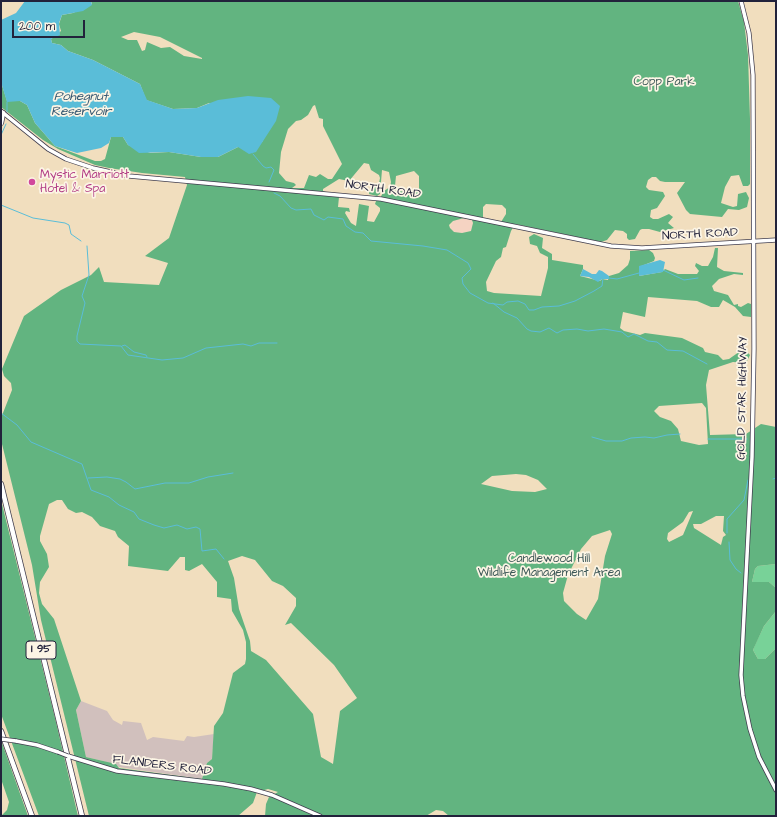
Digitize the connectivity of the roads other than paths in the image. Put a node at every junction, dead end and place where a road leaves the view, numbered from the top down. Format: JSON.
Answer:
{"nodes":[{"id":1,"x":741,"y":1,"type":"edge"},
{"id":2,"x":2,"y":113,"type":"edge"},
{"id":3,"x":1,"y":123,"type":"edge"},
{"id":4,"x":776,"y":240,"type":"edge"},
{"id":5,"x":754,"y":241,"type":"junction"},
{"id":6,"x":1,"y":484,"type":"edge"},
{"id":7,"x":1,"y":731,"type":"edge"},
{"id":8,"x":1,"y":740,"type":"edge"},
{"id":9,"x":776,"y":790,"type":"edge"},
{"id":10,"x":32,"y":816,"type":"edge"},
{"id":11,"x":82,"y":816,"type":"edge"},
{"id":12,"x":320,"y":816,"type":"edge"}],
"edges":[{"from":1,"to":5,"type":"main road","name":"GOLD STAR HIGHWAY"},
{"from":2,"to":3,"type":"highway"},
{"from":2,"to":5,"type":"main road","name":"NORTH ROAD"},
{"from":4,"to":5,"type":"main road","name":"NORTH ROAD"},
{"from":5,"to":9,"type":"main road","name":"GOLD STAR HIGHWAY"},
{"from":6,"to":11,"type":"highway","number":"I 95"},
{"from":7,"to":10,"type":"highway"},
{"from":8,"to":12,"type":"main road","name":"FLANDERS ROAD","bridge":true}]}
